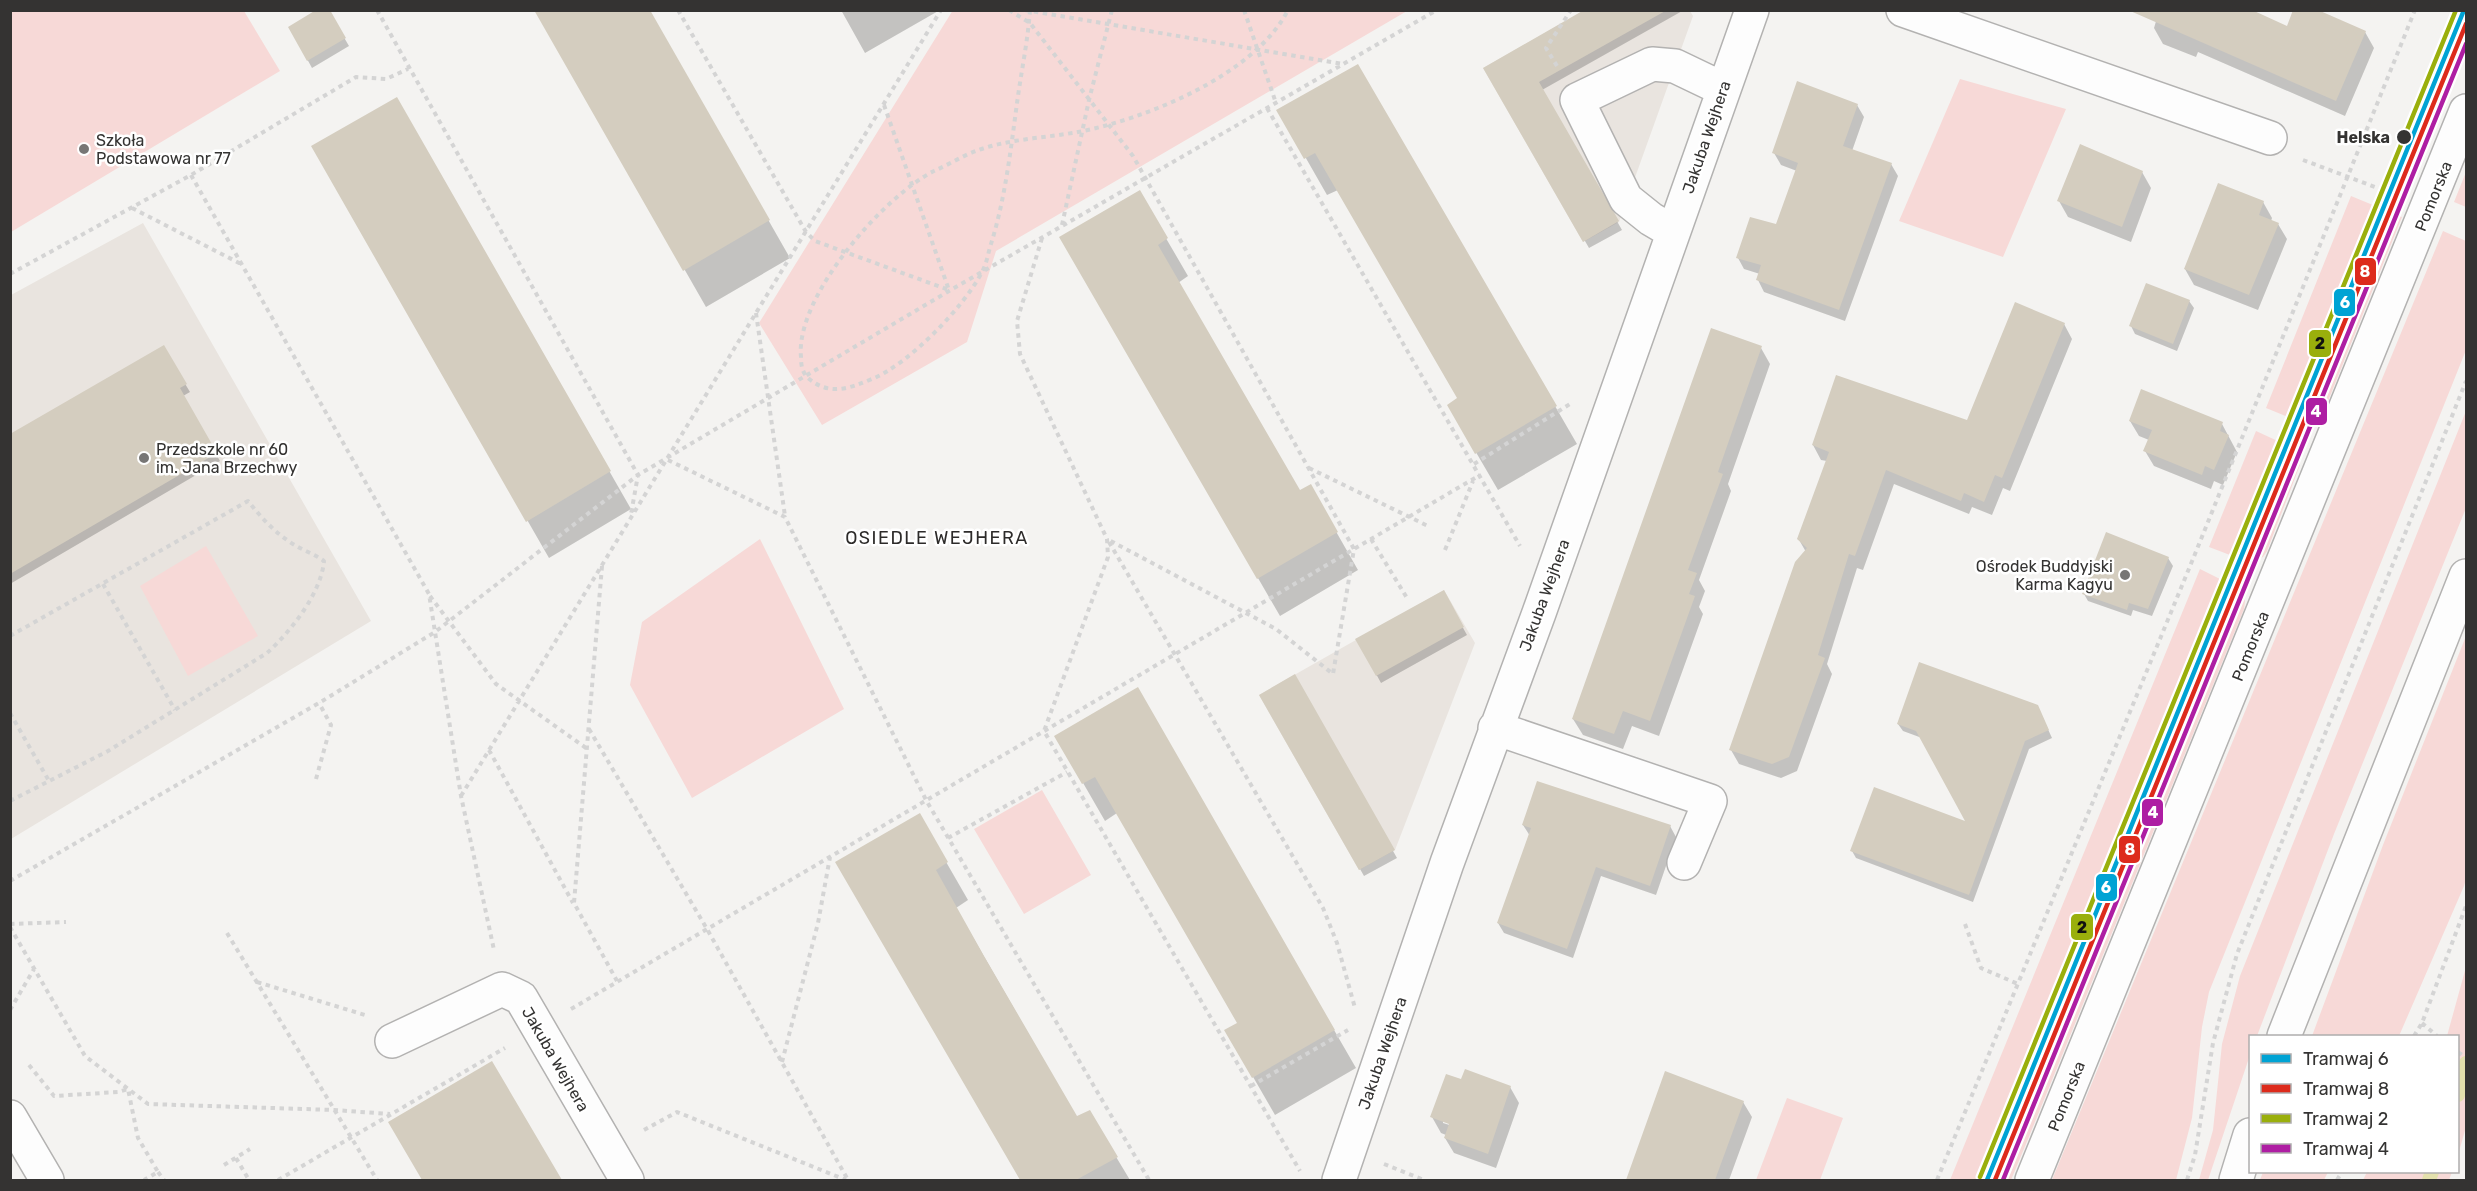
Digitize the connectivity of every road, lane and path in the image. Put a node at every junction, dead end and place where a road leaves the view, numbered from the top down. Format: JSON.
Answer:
{"nodes":[{"id":1,"x":377,"y":10,"type":"edge"},
{"id":2,"x":678,"y":10,"type":"edge"},
{"id":3,"x":941,"y":10,"type":"edge"},
{"id":4,"x":1009,"y":10,"type":"edge"},
{"id":5,"x":1112,"y":10,"type":"edge"},
{"id":6,"x":1244,"y":10,"type":"edge"},
{"id":7,"x":1288,"y":10,"type":"edge"},
{"id":8,"x":1437,"y":10,"type":"edge"},
{"id":9,"x":1570,"y":10,"type":"edge"},
{"id":10,"x":1752,"y":10,"type":"edge"},
{"id":11,"x":1903,"y":10,"type":"edge"},
{"id":12,"x":2415,"y":10,"type":"edge"},
{"id":13,"x":1029,"y":11,"type":"edge"},
{"id":14,"x":1029,"y":23,"type":"junction"},
{"id":15,"x":1109,"y":25,"type":"junction"},
{"id":16,"x":1257,"y":51,"type":"junction"},
{"id":17,"x":1343,"y":64,"type":"junction"},
{"id":18,"x":408,"y":69,"type":"junction"},
{"id":19,"x":1723,"y":89,"type":"junction"},
{"id":20,"x":1089,"y":99,"type":"junction"},
{"id":21,"x":1577,"y":100,"type":"junction"},
{"id":22,"x":1276,"y":103,"type":"junction"},
{"id":23,"x":884,"y":104,"type":"junction"},
{"id":24,"x":1267,"y":108,"type":"junction"},
{"id":25,"x":2466,"y":111,"type":"edge"},
{"id":26,"x":1108,"y":124,"type":"junction"},
{"id":27,"x":1082,"y":131,"type":"junction"},
{"id":28,"x":2270,"y":138,"type":"joint"},
{"id":29,"x":1012,"y":143,"type":"junction"},
{"id":30,"x":191,"y":175,"type":"junction"},
{"id":31,"x":1144,"y":178,"type":"junction"},
{"id":32,"x":2348,"y":178,"type":"junction"},
{"id":33,"x":913,"y":184,"type":"junction"},
{"id":34,"x":132,"y":207,"type":"junction"},
{"id":35,"x":2428,"y":209,"type":"junction"},
{"id":36,"x":1062,"y":226,"type":"junction"},
{"id":37,"x":806,"y":232,"type":"junction"},
{"id":38,"x":1673,"y":232,"type":"junction"},
{"id":39,"x":1042,"y":237,"type":"junction"},
{"id":40,"x":846,"y":252,"type":"junction"},
{"id":41,"x":243,"y":265,"type":"junction"},
{"id":42,"x":982,"y":272,"type":"junction"},
{"id":43,"x":10,"y":274,"type":"edge"},
{"id":44,"x":949,"y":291,"type":"junction"},
{"id":45,"x":756,"y":313,"type":"junction"},
{"id":46,"x":805,"y":375,"type":"junction"},
{"id":47,"x":2466,"y":381,"type":"edge"},
{"id":48,"x":769,"y":396,"type":"junction"},
{"id":49,"x":1580,"y":399,"type":"dead end"},
{"id":50,"x":667,"y":459,"type":"junction"},
{"id":51,"x":1474,"y":464,"type":"junction"},
{"id":52,"x":1308,"y":468,"type":"junction"},
{"id":53,"x":638,"y":475,"type":"junction"},
{"id":54,"x":1480,"y":475,"type":"junction"},
{"id":55,"x":1473,"y":479,"type":"junction"},
{"id":56,"x":785,"y":517,"type":"junction"},
{"id":57,"x":1409,"y":517,"type":"junction"},
{"id":58,"x":631,"y":518,"type":"junction"},
{"id":59,"x":1430,"y":527,"type":"dead end"},
{"id":60,"x":1107,"y":539,"type":"junction"},
{"id":61,"x":1371,"y":539,"type":"junction"},
{"id":62,"x":1354,"y":549,"type":"junction"},
{"id":63,"x":1445,"y":550,"type":"dead end"},
{"id":64,"x":1525,"y":554,"type":"dead end"},
{"id":65,"x":602,"y":566,"type":"junction"},
{"id":66,"x":2466,"y":576,"type":"edge"},
{"id":67,"x":103,"y":584,"type":"junction"},
{"id":68,"x":429,"y":594,"type":"junction"},
{"id":69,"x":1407,"y":598,"type":"dead end"},
{"id":70,"x":1243,"y":614,"type":"junction"},
{"id":71,"x":449,"y":621,"type":"junction"},
{"id":72,"x":435,"y":632,"type":"junction"},
{"id":73,"x":10,"y":636,"type":"edge"},
{"id":74,"x":1173,"y":655,"type":"junction"},
{"id":75,"x":520,"y":700,"type":"junction"},
{"id":76,"x":319,"y":703,"type":"junction"},
{"id":77,"x":175,"y":710,"type":"junction"},
{"id":78,"x":10,"y":713,"type":"edge"},
{"id":79,"x":1495,"y":728,"type":"junction"},
{"id":80,"x":589,"y":729,"type":"junction"},
{"id":81,"x":1044,"y":731,"type":"junction"},
{"id":82,"x":587,"y":749,"type":"junction"},
{"id":83,"x":489,"y":750,"type":"junction"},
{"id":84,"x":1067,"y":772,"type":"junction"},
{"id":85,"x":316,"y":779,"type":"dead end"},
{"id":86,"x":50,"y":781,"type":"junction"},
{"id":87,"x":461,"y":796,"type":"junction"},
{"id":88,"x":926,"y":800,"type":"junction"},
{"id":89,"x":10,"y":801,"type":"edge"},
{"id":90,"x":948,"y":838,"type":"junction"},
{"id":91,"x":830,"y":857,"type":"junction"},
{"id":92,"x":1684,"y":863,"type":"dead end"},
{"id":93,"x":10,"y":881,"type":"edge"},
{"id":94,"x":574,"y":903,"type":"junction"},
{"id":95,"x":2466,"y":906,"type":"edge"},
{"id":96,"x":66,"y":922,"type":"dead end"},
{"id":97,"x":1965,"y":924,"type":"dead end"},
{"id":98,"x":10,"y":925,"type":"edge"},
{"id":99,"x":707,"y":929,"type":"junction"},
{"id":100,"x":226,"y":933,"type":"dead end"},
{"id":101,"x":35,"y":969,"type":"junction"},
{"id":102,"x":617,"y":981,"type":"junction"},
{"id":103,"x":256,"y":982,"type":"junction"},
{"id":104,"x":2018,"y":984,"type":"junction"},
{"id":105,"x":502,"y":989,"type":"junction"},
{"id":106,"x":10,"y":1010,"type":"edge"},
{"id":107,"x":1356,"y":1012,"type":"dead end"},
{"id":108,"x":2422,"y":1023,"type":"junction"},
{"id":109,"x":538,"y":1028,"type":"junction"},
{"id":110,"x":1349,"y":1029,"type":"dead end"},
{"id":111,"x":2284,"y":1035,"type":"edge"},
{"id":112,"x":2415,"y":1035,"type":"edge"},
{"id":113,"x":2436,"y":1035,"type":"edge"},
{"id":114,"x":404,"y":1036,"type":"joint"},
{"id":115,"x":781,"y":1063,"type":"junction"},
{"id":116,"x":29,"y":1065,"type":"dead end"},
{"id":117,"x":1251,"y":1086,"type":"junction"},
{"id":118,"x":128,"y":1089,"type":"junction"},
{"id":119,"x":334,"y":1110,"type":"junction"},
{"id":120,"x":391,"y":1114,"type":"junction"},
{"id":121,"x":10,"y":1117,"type":"edge"},
{"id":122,"x":350,"y":1138,"type":"junction"},
{"id":123,"x":2249,"y":1138,"type":"edge"},
{"id":124,"x":250,"y":1149,"type":"dead end"},
{"id":125,"x":609,"y":1149,"type":"junction"},
{"id":126,"x":236,"y":1158,"type":"junction"},
{"id":127,"x":224,"y":1165,"type":"dead end"},
{"id":128,"x":158,"y":1172,"type":"junction"},
{"id":129,"x":375,"y":1179,"type":"edge"},
{"id":130,"x":1305,"y":1179,"type":"dead end"},
{"id":131,"x":47,"y":1180,"type":"edge"},
{"id":132,"x":144,"y":1180,"type":"edge"},
{"id":133,"x":164,"y":1180,"type":"edge"},
{"id":134,"x":249,"y":1180,"type":"edge"},
{"id":135,"x":278,"y":1180,"type":"edge"},
{"id":136,"x":627,"y":1180,"type":"edge"},
{"id":137,"x":847,"y":1180,"type":"edge"},
{"id":138,"x":1149,"y":1180,"type":"edge"},
{"id":139,"x":1339,"y":1180,"type":"edge"},
{"id":140,"x":1937,"y":1180,"type":"edge"},
{"id":141,"x":2032,"y":1180,"type":"edge"},
{"id":142,"x":2187,"y":1180,"type":"edge"},
{"id":143,"x":2236,"y":1180,"type":"edge"}],
"edges":[{"from":1,"to":18,"type":"path"},
{"from":2,"to":37,"type":"path"},
{"from":3,"to":23,"type":"path"},
{"from":4,"to":14,"type":"path"},
{"from":5,"to":15,"type":"path"},
{"from":6,"to":16,"type":"path"},
{"from":7,"to":16,"type":"path"},
{"from":8,"to":17,"type":"path"},
{"from":9,"to":21,"type":"path"},
{"from":10,"to":19,"type":"street","name":"Jakuba Wejhera"},
{"from":11,"to":28,"type":"street"},
{"from":12,"to":32,"type":"path"},
{"from":13,"to":14,"type":"path"},
{"from":13,"to":15,"type":"path"},
{"from":14,"to":20,"type":"path"},
{"from":14,"to":29,"type":"path"},
{"from":15,"to":16,"type":"path"},
{"from":15,"to":20,"type":"path"},
{"from":16,"to":17,"type":"path"},
{"from":16,"to":22,"type":"path"},
{"from":16,"to":26,"type":"path"},
{"from":17,"to":22,"type":"path"},
{"from":18,"to":30,"type":"path"},
{"from":18,"to":53,"type":"path"},
{"from":19,"to":21,"type":"street"},
{"from":19,"to":38,"type":"street","name":"Jakuba Wejhera"},
{"from":20,"to":26,"type":"path"},
{"from":20,"to":27,"type":"path"},
{"from":21,"to":38,"type":"street"},
{"from":22,"to":24,"type":"path"},
{"from":23,"to":33,"type":"path"},
{"from":23,"to":37,"type":"path"},
{"from":24,"to":31,"type":"path"},
{"from":24,"to":51,"type":"path"},
{"from":25,"to":35,"type":"street","name":"Pomorska"},
{"from":26,"to":27,"type":"path"},
{"from":26,"to":31,"type":"path"},
{"from":27,"to":29,"type":"path"},
{"from":27,"to":36,"type":"path"},
{"from":28,"to":32,"type":"path"},
{"from":29,"to":33,"type":"path"},
{"from":29,"to":42,"type":"path"},
{"from":30,"to":34,"type":"path"},
{"from":30,"to":41,"type":"path"},
{"from":31,"to":36,"type":"path"},
{"from":31,"to":52,"type":"path"},
{"from":32,"to":35,"type":"path"},
{"from":32,"to":104,"type":"path"},
{"from":33,"to":40,"type":"path"},
{"from":33,"to":44,"type":"path"},
{"from":34,"to":41,"type":"path"},
{"from":34,"to":43,"type":"path"},
{"from":35,"to":141,"type":"street","name":"Pomorska"},
{"from":36,"to":39,"type":"path"},
{"from":37,"to":40,"type":"path"},
{"from":37,"to":45,"type":"path"},
{"from":38,"to":79,"type":"street","name":"Jakuba Wejhera"},
{"from":39,"to":42,"type":"path"},
{"from":39,"to":60,"type":"path"},
{"from":40,"to":44,"type":"path"},
{"from":40,"to":46,"type":"path"},
{"from":41,"to":68,"type":"path"},
{"from":42,"to":44,"type":"path"},
{"from":42,"to":46,"type":"path"},
{"from":44,"to":46,"type":"path"},
{"from":45,"to":48,"type":"path"},
{"from":45,"to":50,"type":"path"},
{"from":46,"to":48,"type":"path"},
{"from":47,"to":142,"type":"path"},
{"from":48,"to":50,"type":"path"},
{"from":48,"to":56,"type":"path"},
{"from":49,"to":51,"type":"path"},
{"from":50,"to":53,"type":"path"},
{"from":50,"to":56,"type":"path"},
{"from":50,"to":58,"type":"path"},
{"from":51,"to":54,"type":"path"},
{"from":52,"to":57,"type":"path"},
{"from":52,"to":62,"type":"path"},
{"from":53,"to":58,"type":"path"},
{"from":53,"to":71,"type":"path"},
{"from":54,"to":55,"type":"path"},
{"from":54,"to":64,"type":"path"},
{"from":55,"to":57,"type":"path"},
{"from":55,"to":63,"type":"path"},
{"from":56,"to":88,"type":"path"},
{"from":57,"to":59,"type":"path"},
{"from":57,"to":61,"type":"path"},
{"from":58,"to":65,"type":"path"},
{"from":60,"to":70,"type":"path"},
{"from":60,"to":74,"type":"path"},
{"from":60,"to":81,"type":"path"},
{"from":61,"to":62,"type":"path"},
{"from":61,"to":69,"type":"path"},
{"from":62,"to":70,"type":"path"},
{"from":62,"to":70,"type":"path"},
{"from":65,"to":75,"type":"path"},
{"from":65,"to":80,"type":"path"},
{"from":66,"to":111,"type":"street"},
{"from":67,"to":73,"type":"path"},
{"from":67,"to":77,"type":"path"},
{"from":67,"to":77,"type":"path"},
{"from":68,"to":71,"type":"path"},
{"from":68,"to":72,"type":"path"},
{"from":70,"to":74,"type":"path"},
{"from":71,"to":72,"type":"path"},
{"from":71,"to":75,"type":"path"},
{"from":72,"to":76,"type":"path"},
{"from":72,"to":87,"type":"path"},
{"from":74,"to":81,"type":"path"},
{"from":74,"to":107,"type":"path"},
{"from":75,"to":82,"type":"path"},
{"from":75,"to":83,"type":"path"},
{"from":76,"to":85,"type":"path"},
{"from":76,"to":93,"type":"path"},
{"from":77,"to":86,"type":"path"},
{"from":78,"to":86,"type":"path"},
{"from":79,"to":92,"type":"street"},
{"from":79,"to":139,"type":"street","name":"Jakuba Wejhera"},
{"from":80,"to":82,"type":"path"},
{"from":80,"to":99,"type":"path"},
{"from":81,"to":84,"type":"path"},
{"from":81,"to":88,"type":"path"},
{"from":82,"to":94,"type":"path"},
{"from":83,"to":87,"type":"path"},
{"from":83,"to":94,"type":"path"},
{"from":84,"to":90,"type":"path"},
{"from":84,"to":117,"type":"path"},
{"from":86,"to":89,"type":"path"},
{"from":87,"to":105,"type":"path"},
{"from":88,"to":90,"type":"path"},
{"from":88,"to":91,"type":"path"},
{"from":90,"to":138,"type":"path"},
{"from":91,"to":99,"type":"path"},
{"from":91,"to":115,"type":"path"},
{"from":94,"to":102,"type":"path"},
{"from":95,"to":108,"type":"path"},
{"from":96,"to":98,"type":"path"},
{"from":97,"to":104,"type":"path"},
{"from":98,"to":101,"type":"path"},
{"from":99,"to":102,"type":"path"},
{"from":99,"to":115,"type":"path"},
{"from":100,"to":103,"type":"path"},
{"from":101,"to":106,"type":"path"},
{"from":101,"to":118,"type":"path"},
{"from":102,"to":109,"type":"path"},
{"from":103,"to":114,"type":"path"},
{"from":103,"to":119,"type":"path"},
{"from":104,"to":140,"type":"path"},
{"from":105,"to":109,"type":"street","name":"Jakuba Wejhera"},
{"from":105,"to":114,"type":"street"},
{"from":108,"to":112,"type":"path"},
{"from":108,"to":113,"type":"path"},
{"from":109,"to":120,"type":"path"},
{"from":109,"to":125,"type":"street","name":"Jakuba Wejhera"},
{"from":110,"to":117,"type":"path"},
{"from":115,"to":137,"type":"path"},
{"from":116,"to":118,"type":"path"},
{"from":117,"to":130,"type":"path"},
{"from":118,"to":119,"type":"path"},
{"from":118,"to":128,"type":"path"},
{"from":119,"to":120,"type":"path"},
{"from":119,"to":122,"type":"path"},
{"from":120,"to":122,"type":"path"},
{"from":121,"to":131,"type":"street"},
{"from":122,"to":129,"type":"path"},
{"from":122,"to":135,"type":"path"},
{"from":123,"to":143,"type":"street"},
{"from":124,"to":126,"type":"path"},
{"from":125,"to":136,"type":"street","name":"Jakuba Wejhera"},
{"from":125,"to":137,"type":"path"},
{"from":126,"to":127,"type":"path"},
{"from":126,"to":134,"type":"path"},
{"from":128,"to":132,"type":"path"},
{"from":128,"to":133,"type":"path"}]}
